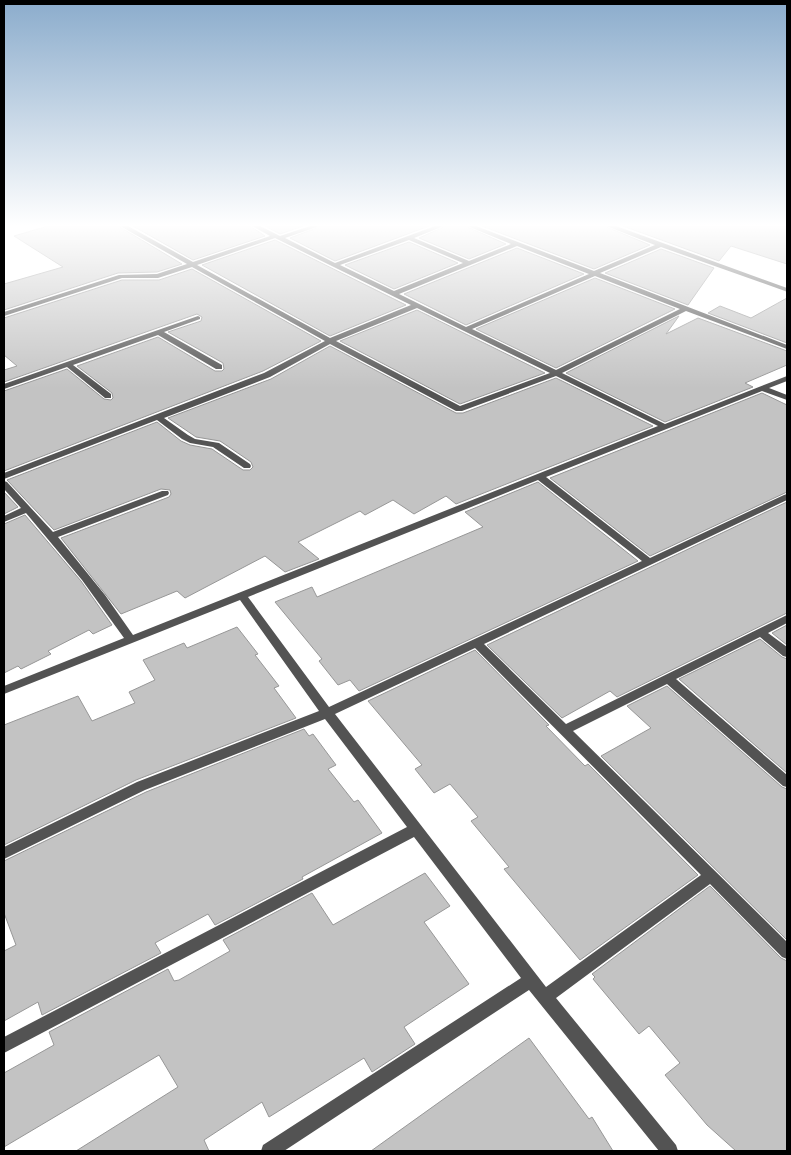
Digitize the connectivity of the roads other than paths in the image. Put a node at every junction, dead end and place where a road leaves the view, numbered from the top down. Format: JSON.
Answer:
{"nodes":[{"id":1,"x":108,"y":280,"type":"edge"},
{"id":2,"x":221,"y":280,"type":"edge"},
{"id":3,"x":364,"y":280,"type":"edge"},
{"id":4,"x":428,"y":280,"type":"edge"},
{"id":5,"x":579,"y":280,"type":"edge"},
{"id":6,"x":609,"y":280,"type":"edge"},
{"id":7,"x":758,"y":280,"type":"edge"},
{"id":8,"x":787,"y":290,"type":"edge"},
{"id":9,"x":393,"y":294,"type":"junction"},
{"id":10,"x":417,"y":305,"type":"junction"},
{"id":11,"x":685,"y":309,"type":"junction"},
{"id":12,"x":4,"y":314,"type":"edge"},
{"id":13,"x":198,"y":318,"type":"dead end"},
{"id":14,"x":467,"y":329,"type":"junction"},
{"id":15,"x":158,"y":332,"type":"junction"},
{"id":16,"x":330,"y":341,"type":"junction"},
{"id":17,"x":787,"y":346,"type":"edge"},
{"id":18,"x":68,"y":364,"type":"junction"},
{"id":19,"x":219,"y":367,"type":"dead end"},
{"id":20,"x":557,"y":373,"type":"junction"},
{"id":21,"x":787,"y":378,"type":"edge"},
{"id":22,"x":4,"y":387,"type":"edge"},
{"id":23,"x":763,"y":388,"type":"junction"},
{"id":24,"x":108,"y":396,"type":"dead end"},
{"id":25,"x":787,"y":398,"type":"edge"},
{"id":26,"x":159,"y":418,"type":"junction"},
{"id":27,"x":666,"y":427,"type":"junction"},
{"id":28,"x":247,"y":466,"type":"dead end"},
{"id":29,"x":4,"y":476,"type":"edge"},
{"id":30,"x":541,"y":478,"type":"junction"},
{"id":31,"x":4,"y":484,"type":"edge"},
{"id":32,"x":164,"y":493,"type":"dead end"},
{"id":33,"x":787,"y":497,"type":"edge"},
{"id":34,"x":27,"y":508,"type":"junction"},
{"id":35,"x":4,"y":519,"type":"edge"},
{"id":36,"x":52,"y":536,"type":"junction"},
{"id":37,"x":649,"y":562,"type":"junction"},
{"id":38,"x":242,"y":595,"type":"junction"},
{"id":39,"x":787,"y":619,"type":"edge"},
{"id":40,"x":760,"y":632,"type":"junction"},
{"id":41,"x":130,"y":639,"type":"junction"},
{"id":42,"x":477,"y":643,"type":"junction"},
{"id":43,"x":787,"y":653,"type":"edge"},
{"id":44,"x":668,"y":678,"type":"junction"},
{"id":45,"x":4,"y":690,"type":"edge"},
{"id":46,"x":327,"y":713,"type":"junction"},
{"id":47,"x":564,"y":730,"type":"junction"},
{"id":48,"x":787,"y":782,"type":"edge"},
{"id":49,"x":416,"y":829,"type":"junction"},
{"id":50,"x":4,"y":853,"type":"edge"},
{"id":51,"x":710,"y":876,"type":"junction"},
{"id":52,"x":787,"y":952,"type":"edge"},
{"id":53,"x":531,"y":980,"type":"junction"},
{"id":54,"x":545,"y":997,"type":"junction"},
{"id":55,"x":4,"y":1045,"type":"edge"},
{"id":56,"x":269,"y":1151,"type":"edge"},
{"id":57,"x":670,"y":1151,"type":"edge"}],
"edges":[{"from":1,"to":12,"type":"street"},
{"from":2,"to":16,"type":"street"},
{"from":3,"to":9,"type":"street"},
{"from":4,"to":9,"type":"street"},
{"from":5,"to":14,"type":"street"},
{"from":6,"to":11,"type":"street"},
{"from":7,"to":8,"type":"street"},
{"from":9,"to":10,"type":"street"},
{"from":10,"to":14,"type":"street"},
{"from":10,"to":16,"type":"street"},
{"from":11,"to":17,"type":"street"},
{"from":11,"to":20,"type":"street"},
{"from":13,"to":15,"type":"street"},
{"from":14,"to":20,"type":"street"},
{"from":15,"to":18,"type":"street"},
{"from":15,"to":19,"type":"street"},
{"from":16,"to":20,"type":"street"},
{"from":16,"to":26,"type":"street"},
{"from":18,"to":22,"type":"street"},
{"from":18,"to":24,"type":"street"},
{"from":20,"to":27,"type":"street"},
{"from":21,"to":23,"type":"street"},
{"from":23,"to":25,"type":"street"},
{"from":23,"to":27,"type":"street"},
{"from":26,"to":28,"type":"street"},
{"from":26,"to":29,"type":"street"},
{"from":27,"to":30,"type":"street"},
{"from":30,"to":37,"type":"street"},
{"from":30,"to":38,"type":"street"},
{"from":31,"to":34,"type":"street"},
{"from":32,"to":36,"type":"street"},
{"from":33,"to":37,"type":"street"},
{"from":34,"to":35,"type":"street"},
{"from":34,"to":36,"type":"street"},
{"from":36,"to":41,"type":"street"},
{"from":37,"to":42,"type":"street"},
{"from":38,"to":41,"type":"street"},
{"from":38,"to":46,"type":"street"},
{"from":39,"to":40,"type":"street"},
{"from":40,"to":43,"type":"street"},
{"from":40,"to":44,"type":"street"},
{"from":41,"to":45,"type":"street"},
{"from":42,"to":46,"type":"street"},
{"from":42,"to":47,"type":"street"},
{"from":44,"to":47,"type":"street"},
{"from":44,"to":48,"type":"street"},
{"from":46,"to":49,"type":"street"},
{"from":46,"to":50,"type":"street"},
{"from":47,"to":51,"type":"street"},
{"from":49,"to":53,"type":"street"},
{"from":49,"to":55,"type":"street"},
{"from":51,"to":52,"type":"street"},
{"from":51,"to":54,"type":"street"},
{"from":53,"to":54,"type":"street"},
{"from":53,"to":56,"type":"street"},
{"from":54,"to":57,"type":"street"}]}
